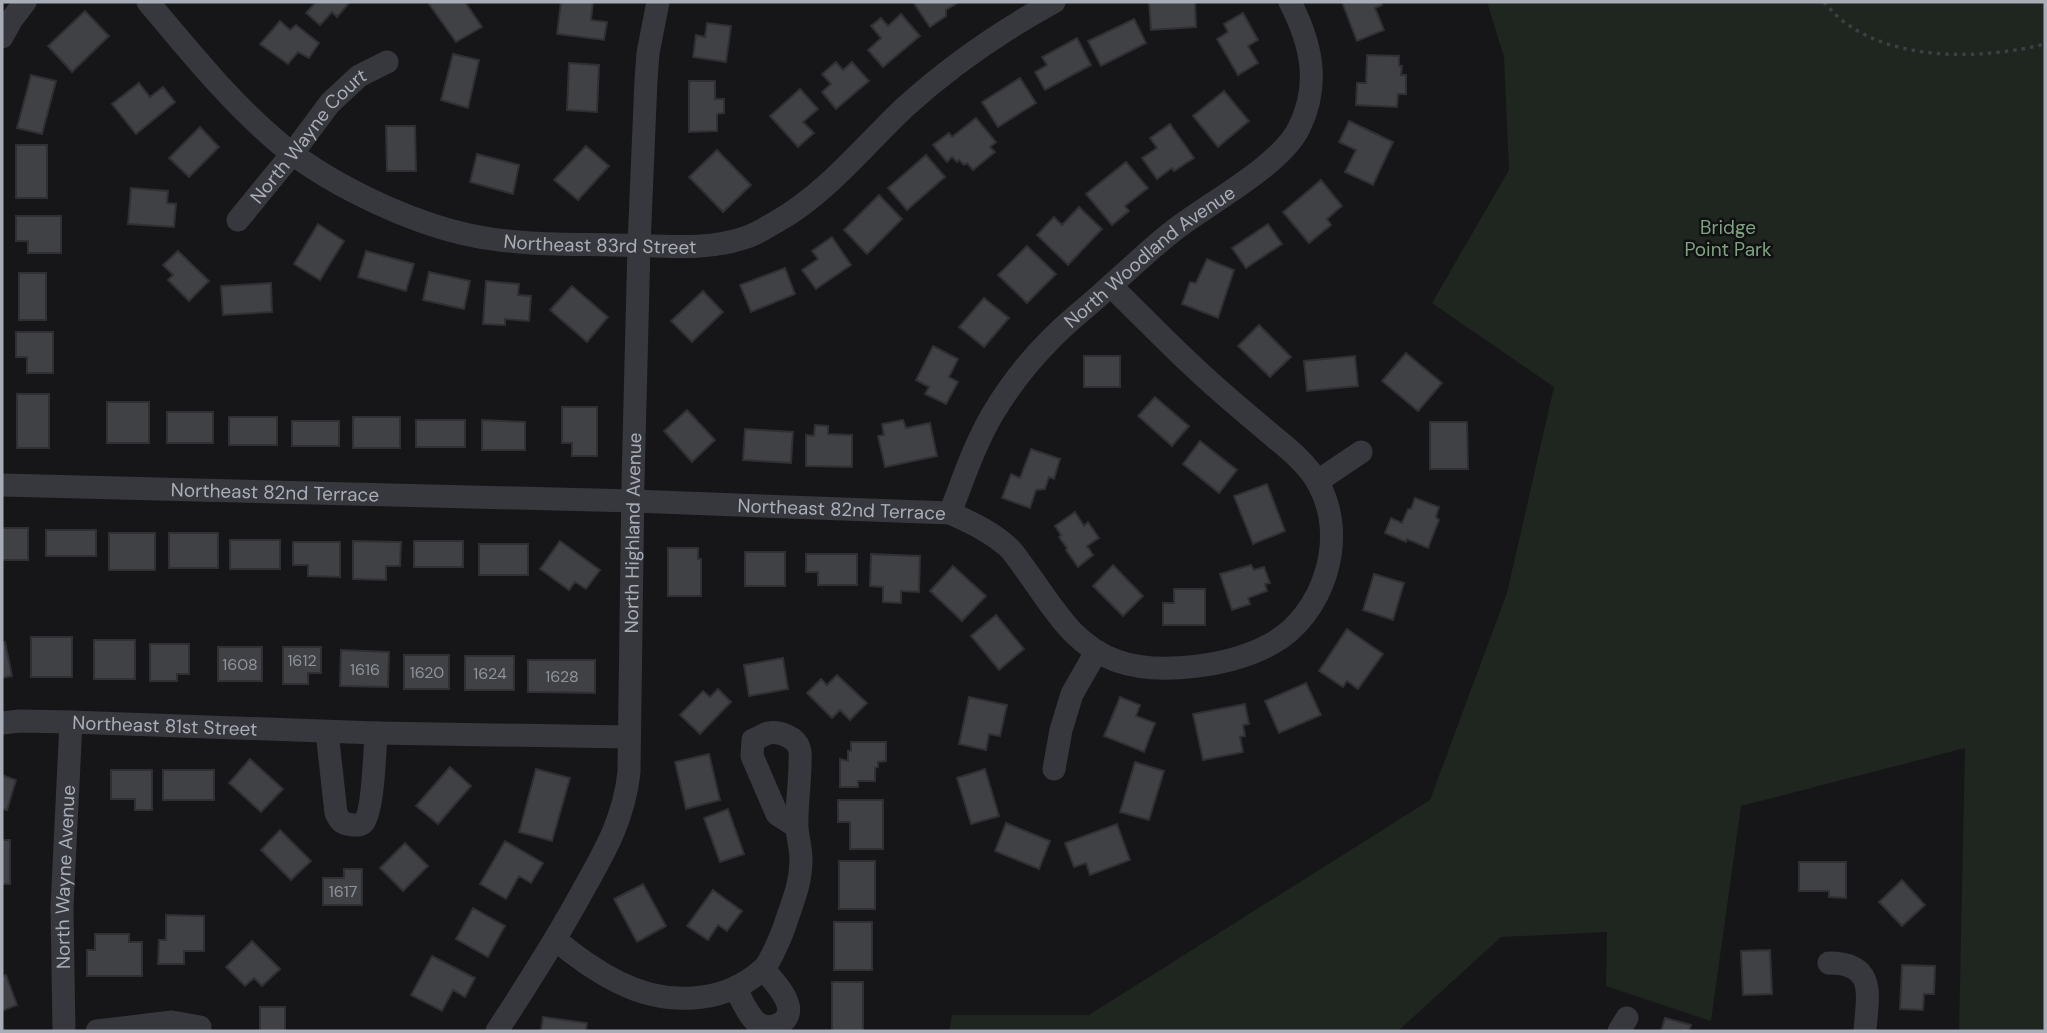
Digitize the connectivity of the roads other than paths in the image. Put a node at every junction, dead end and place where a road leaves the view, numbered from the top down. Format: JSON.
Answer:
{"nodes":[{"id":1,"x":25,"y":2,"type":"edge"},
{"id":2,"x":148,"y":2,"type":"edge"},
{"id":3,"x":657,"y":2,"type":"edge"},
{"id":4,"x":1054,"y":2,"type":"edge"},
{"id":5,"x":1290,"y":2,"type":"edge"},
{"id":6,"x":2,"y":37,"type":"edge"},
{"id":7,"x":387,"y":62,"type":"dead end"},
{"id":8,"x":292,"y":154,"type":"junction"},
{"id":9,"x":238,"y":220,"type":"dead end"},
{"id":10,"x":639,"y":245,"type":"junction"},
{"id":11,"x":1111,"y":286,"type":"junction"},
{"id":12,"x":1361,"y":452,"type":"dead end"},
{"id":13,"x":1318,"y":481,"type":"junction"},
{"id":14,"x":2,"y":485,"type":"edge"},
{"id":15,"x":633,"y":501,"type":"junction"},
{"id":16,"x":950,"y":513,"type":"junction"},
{"id":17,"x":1096,"y":652,"type":"junction"},
{"id":18,"x":71,"y":722,"type":"junction"},
{"id":19,"x":2,"y":723,"type":"edge"},
{"id":20,"x":327,"y":732,"type":"junction"},
{"id":21,"x":376,"y":733,"type":"junction"},
{"id":22,"x":628,"y":737,"type":"junction"},
{"id":23,"x":1054,"y":769,"type":"dead end"},
{"id":24,"x":797,"y":827,"type":"dead end"},
{"id":25,"x":556,"y":940,"type":"junction"},
{"id":26,"x":1829,"y":963,"type":"dead end"},
{"id":27,"x":764,"y":969,"type":"junction"},
{"id":28,"x":736,"y":989,"type":"junction"},
{"id":29,"x":200,"y":1027,"type":"dead end"},
{"id":30,"x":64,"y":1031,"type":"edge"},
{"id":31,"x":97,"y":1031,"type":"edge"},
{"id":32,"x":497,"y":1031,"type":"edge"},
{"id":33,"x":1865,"y":1031,"type":"edge"}],
"edges":[{"from":1,"to":6,"type":"street"},
{"from":2,"to":8,"type":"street","name":"Northeast 83rd Street"},
{"from":3,"to":10,"type":"street","name":"North Highland Avenue"},
{"from":4,"to":10,"type":"street","name":"Northeast 83rd Street"},
{"from":5,"to":11,"type":"street","name":"North Woodland Avenue"},
{"from":7,"to":8,"type":"street","name":"North Wayne Court"},
{"from":8,"to":9,"type":"street","name":"North Wayne Court"},
{"from":8,"to":10,"type":"street","name":"Northeast 83rd Street"},
{"from":10,"to":15,"type":"street","name":"North Highland Avenue"},
{"from":11,"to":13,"type":"street","name":"Northeast 82nd Terrace"},
{"from":11,"to":16,"type":"street","name":"North Woodland Avenue"},
{"from":12,"to":13,"type":"street"},
{"from":13,"to":17,"type":"street","name":"Northeast 82nd Terrace"},
{"from":14,"to":15,"type":"street","name":"Northeast 82nd Terrace"},
{"from":15,"to":16,"type":"street","name":"Northeast 82nd Terrace"},
{"from":15,"to":22,"type":"street","name":"North Highland Avenue"},
{"from":16,"to":17,"type":"street","name":"Northeast 82nd Terrace"},
{"from":17,"to":23,"type":"street"},
{"from":18,"to":19,"type":"street","name":"Northeast 81st Street"},
{"from":18,"to":20,"type":"street","name":"Northeast 81st Street"},
{"from":18,"to":30,"type":"street","name":"North Wayne Avenue"},
{"from":20,"to":21,"type":"street","name":"Northeast 81st Street"},
{"from":20,"to":21,"type":"street"},
{"from":21,"to":22,"type":"street","name":"Northeast 81st Street"},
{"from":22,"to":25,"type":"street","name":"North Highland Avenue"},
{"from":24,"to":27,"type":"street"},
{"from":25,"to":28,"type":"street"},
{"from":25,"to":32,"type":"street","name":"North Highland Avenue"},
{"from":26,"to":33,"type":"street"},
{"from":27,"to":28,"type":"street"},
{"from":27,"to":28,"type":"street"},
{"from":29,"to":31,"type":"street"}]}
